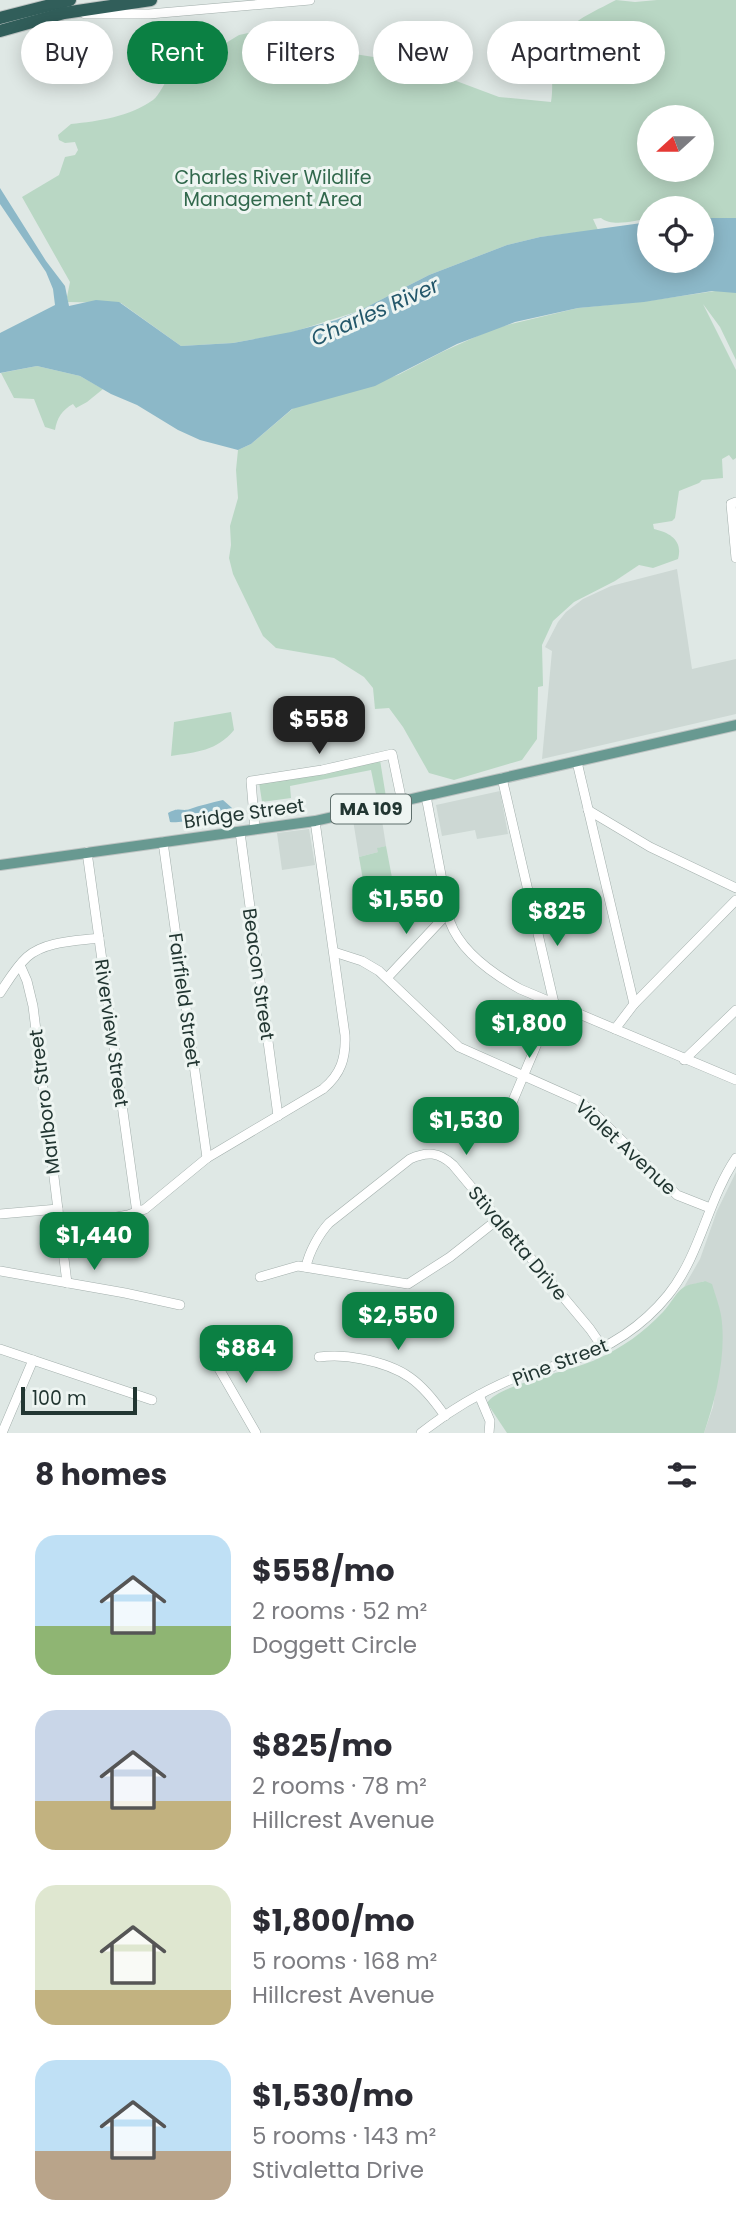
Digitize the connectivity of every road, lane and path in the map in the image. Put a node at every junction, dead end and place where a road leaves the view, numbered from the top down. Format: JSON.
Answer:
{"nodes":[{"id":1,"x":70,"y":0,"type":"edge"},
{"id":2,"x":151,"y":0,"type":"edge"},
{"id":3,"x":264,"y":0,"type":"edge"},
{"id":4,"x":310,"y":0,"type":"edge"},
{"id":5,"x":248,"y":6,"type":"junction"},
{"id":6,"x":64,"y":13,"type":"junction"},
{"id":7,"x":0,"y":18,"type":"edge"},
{"id":8,"x":0,"y":31,"type":"edge"},
{"id":9,"x":736,"y":502,"type":"edge"},
{"id":10,"x":736,"y":558,"type":"edge"},
{"id":11,"x":736,"y":724,"type":"edge"},
{"id":12,"x":577,"y":762,"type":"junction"},
{"id":13,"x":502,"y":778,"type":"junction"},
{"id":14,"x":426,"y":796,"type":"junction"},
{"id":15,"x":402,"y":802,"type":"junction"},
{"id":16,"x":588,"y":810,"type":"junction"},
{"id":17,"x":315,"y":821,"type":"junction"},
{"id":18,"x":256,"y":830,"type":"junction"},
{"id":19,"x":240,"y":832,"type":"junction"},
{"id":20,"x":163,"y":842,"type":"junction"},
{"id":21,"x":87,"y":852,"type":"junction"},
{"id":22,"x":0,"y":864,"type":"edge"},
{"id":23,"x":736,"y":888,"type":"edge"},
{"id":24,"x":736,"y":900,"type":"edge"},
{"id":25,"x":447,"y":914,"type":"junction"},
{"id":26,"x":99,"y":938,"type":"junction"},
{"id":27,"x":334,"y":952,"type":"junction"},
{"id":28,"x":20,"y":965,"type":"junction"},
{"id":29,"x":387,"y":978,"type":"junction"},
{"id":30,"x":0,"y":993,"type":"edge"},
{"id":31,"x":554,"y":1003,"type":"junction"},
{"id":32,"x":634,"y":1004,"type":"junction"},
{"id":33,"x":736,"y":1010,"type":"edge"},
{"id":34,"x":615,"y":1029,"type":"junction"},
{"id":35,"x":684,"y":1060,"type":"junction"},
{"id":36,"x":524,"y":1074,"type":"junction"},
{"id":37,"x":736,"y":1080,"type":"edge"},
{"id":38,"x":509,"y":1110,"type":"dead end"},
{"id":39,"x":278,"y":1116,"type":"junction"},
{"id":40,"x":207,"y":1158,"type":"junction"},
{"id":41,"x":736,"y":1158,"type":"edge"},
{"id":42,"x":710,"y":1208,"type":"junction"},
{"id":43,"x":58,"y":1209,"type":"junction"},
{"id":44,"x":137,"y":1213,"type":"junction"},
{"id":45,"x":0,"y":1214,"type":"edge"},
{"id":46,"x":497,"y":1220,"type":"junction"},
{"id":47,"x":60,"y":1227,"type":"junction"},
{"id":48,"x":306,"y":1267,"type":"junction"},
{"id":49,"x":0,"y":1271,"type":"edge"},
{"id":50,"x":260,"y":1277,"type":"dead end"},
{"id":51,"x":66,"y":1283,"type":"junction"},
{"id":52,"x":180,"y":1305,"type":"dead end"},
{"id":53,"x":603,"y":1348,"type":"junction"},
{"id":54,"x":0,"y":1349,"type":"edge"},
{"id":55,"x":209,"y":1353,"type":"dead end"},
{"id":56,"x":319,"y":1357,"type":"dead end"},
{"id":57,"x":33,"y":1360,"type":"junction"},
{"id":58,"x":479,"y":1395,"type":"junction"},
{"id":59,"x":152,"y":1400,"type":"dead end"},
{"id":60,"x":445,"y":1416,"type":"junction"},
{"id":61,"x":2,"y":1433,"type":"edge"},
{"id":62,"x":256,"y":1433,"type":"edge"},
{"id":63,"x":421,"y":1433,"type":"edge"},
{"id":64,"x":489,"y":1433,"type":"edge"}],
"edges":[{"from":1,"to":7,"type":"highway"},
{"from":2,"to":6,"type":"highway"},
{"from":3,"to":5,"type":"street"},
{"from":4,"to":5,"type":"street"},
{"from":5,"to":6,"type":"street"},
{"from":6,"to":8,"type":"highway"},
{"from":9,"to":10,"type":"street"},
{"from":11,"to":12,"type":"main road","name":"Bridge Street","number":"MA 109"},
{"from":12,"to":13,"type":"main road","name":"Bridge Street","number":"MA 109"},
{"from":12,"to":16,"type":"street"},
{"from":13,"to":14,"type":"main road","name":"Bridge Street","number":"MA 109"},
{"from":13,"to":31,"type":"street"},
{"from":14,"to":15,"type":"main road","name":"Bridge Street","number":"MA 109"},
{"from":14,"to":25,"type":"street"},
{"from":15,"to":17,"type":"main road","name":"Bridge Street","number":"MA 109"},
{"from":15,"to":18,"type":"street"},
{"from":16,"to":23,"type":"street"},
{"from":16,"to":32,"type":"street"},
{"from":17,"to":18,"type":"main road","name":"Bridge Street","number":"MA 109"},
{"from":17,"to":27,"type":"street"},
{"from":18,"to":19,"type":"main road","name":"Bridge Street","number":"MA 109"},
{"from":19,"to":20,"type":"main road","name":"Bridge Street","number":"MA 109"},
{"from":19,"to":39,"type":"street","name":"Beacon Street"},
{"from":20,"to":21,"type":"main road","name":"Bridge Street","number":"MA 109"},
{"from":20,"to":40,"type":"street","name":"Fairfield Street"},
{"from":21,"to":22,"type":"main road","name":"Bridge Street","number":"MA 109"},
{"from":21,"to":26,"type":"street","name":"Riverview Street"},
{"from":24,"to":32,"type":"street"},
{"from":25,"to":29,"type":"street"},
{"from":25,"to":31,"type":"street"},
{"from":26,"to":28,"type":"street"},
{"from":26,"to":44,"type":"street","name":"Riverview Street"},
{"from":27,"to":29,"type":"street","name":"Violet Avenue"},
{"from":27,"to":39,"type":"street"},
{"from":28,"to":30,"type":"street"},
{"from":28,"to":43,"type":"street","name":"Marlboro Street"},
{"from":29,"to":36,"type":"street","name":"Violet Avenue"},
{"from":31,"to":34,"type":"street"},
{"from":31,"to":36,"type":"street"},
{"from":32,"to":34,"type":"street"},
{"from":33,"to":35,"type":"street"},
{"from":34,"to":35,"type":"street"},
{"from":35,"to":37,"type":"street"},
{"from":36,"to":38,"type":"street"},
{"from":36,"to":42,"type":"street","name":"Violet Avenue"},
{"from":39,"to":40,"type":"street"},
{"from":40,"to":44,"type":"street"},
{"from":41,"to":42,"type":"street","name":"Pine Street"},
{"from":42,"to":53,"type":"street","name":"Pine Street"},
{"from":43,"to":45,"type":"street"},
{"from":43,"to":47,"type":"street","name":"Marlboro Street"},
{"from":44,"to":47,"type":"street"},
{"from":46,"to":48,"type":"street"},
{"from":46,"to":48,"type":"street","name":"Stivaletta Drive"},
{"from":46,"to":53,"type":"street","name":"Stivaletta Drive"},
{"from":47,"to":51,"type":"street","name":"Marlboro Street"},
{"from":48,"to":50,"type":"street"},
{"from":49,"to":51,"type":"street"},
{"from":51,"to":52,"type":"street"},
{"from":53,"to":58,"type":"street","name":"Pine Street"},
{"from":54,"to":57,"type":"street"},
{"from":55,"to":62,"type":"street"},
{"from":56,"to":60,"type":"street"},
{"from":57,"to":59,"type":"street"},
{"from":57,"to":61,"type":"street"},
{"from":58,"to":60,"type":"street","name":"Pine Street"},
{"from":58,"to":64,"type":"street"},
{"from":60,"to":63,"type":"street","name":"Pine Street"}]}
